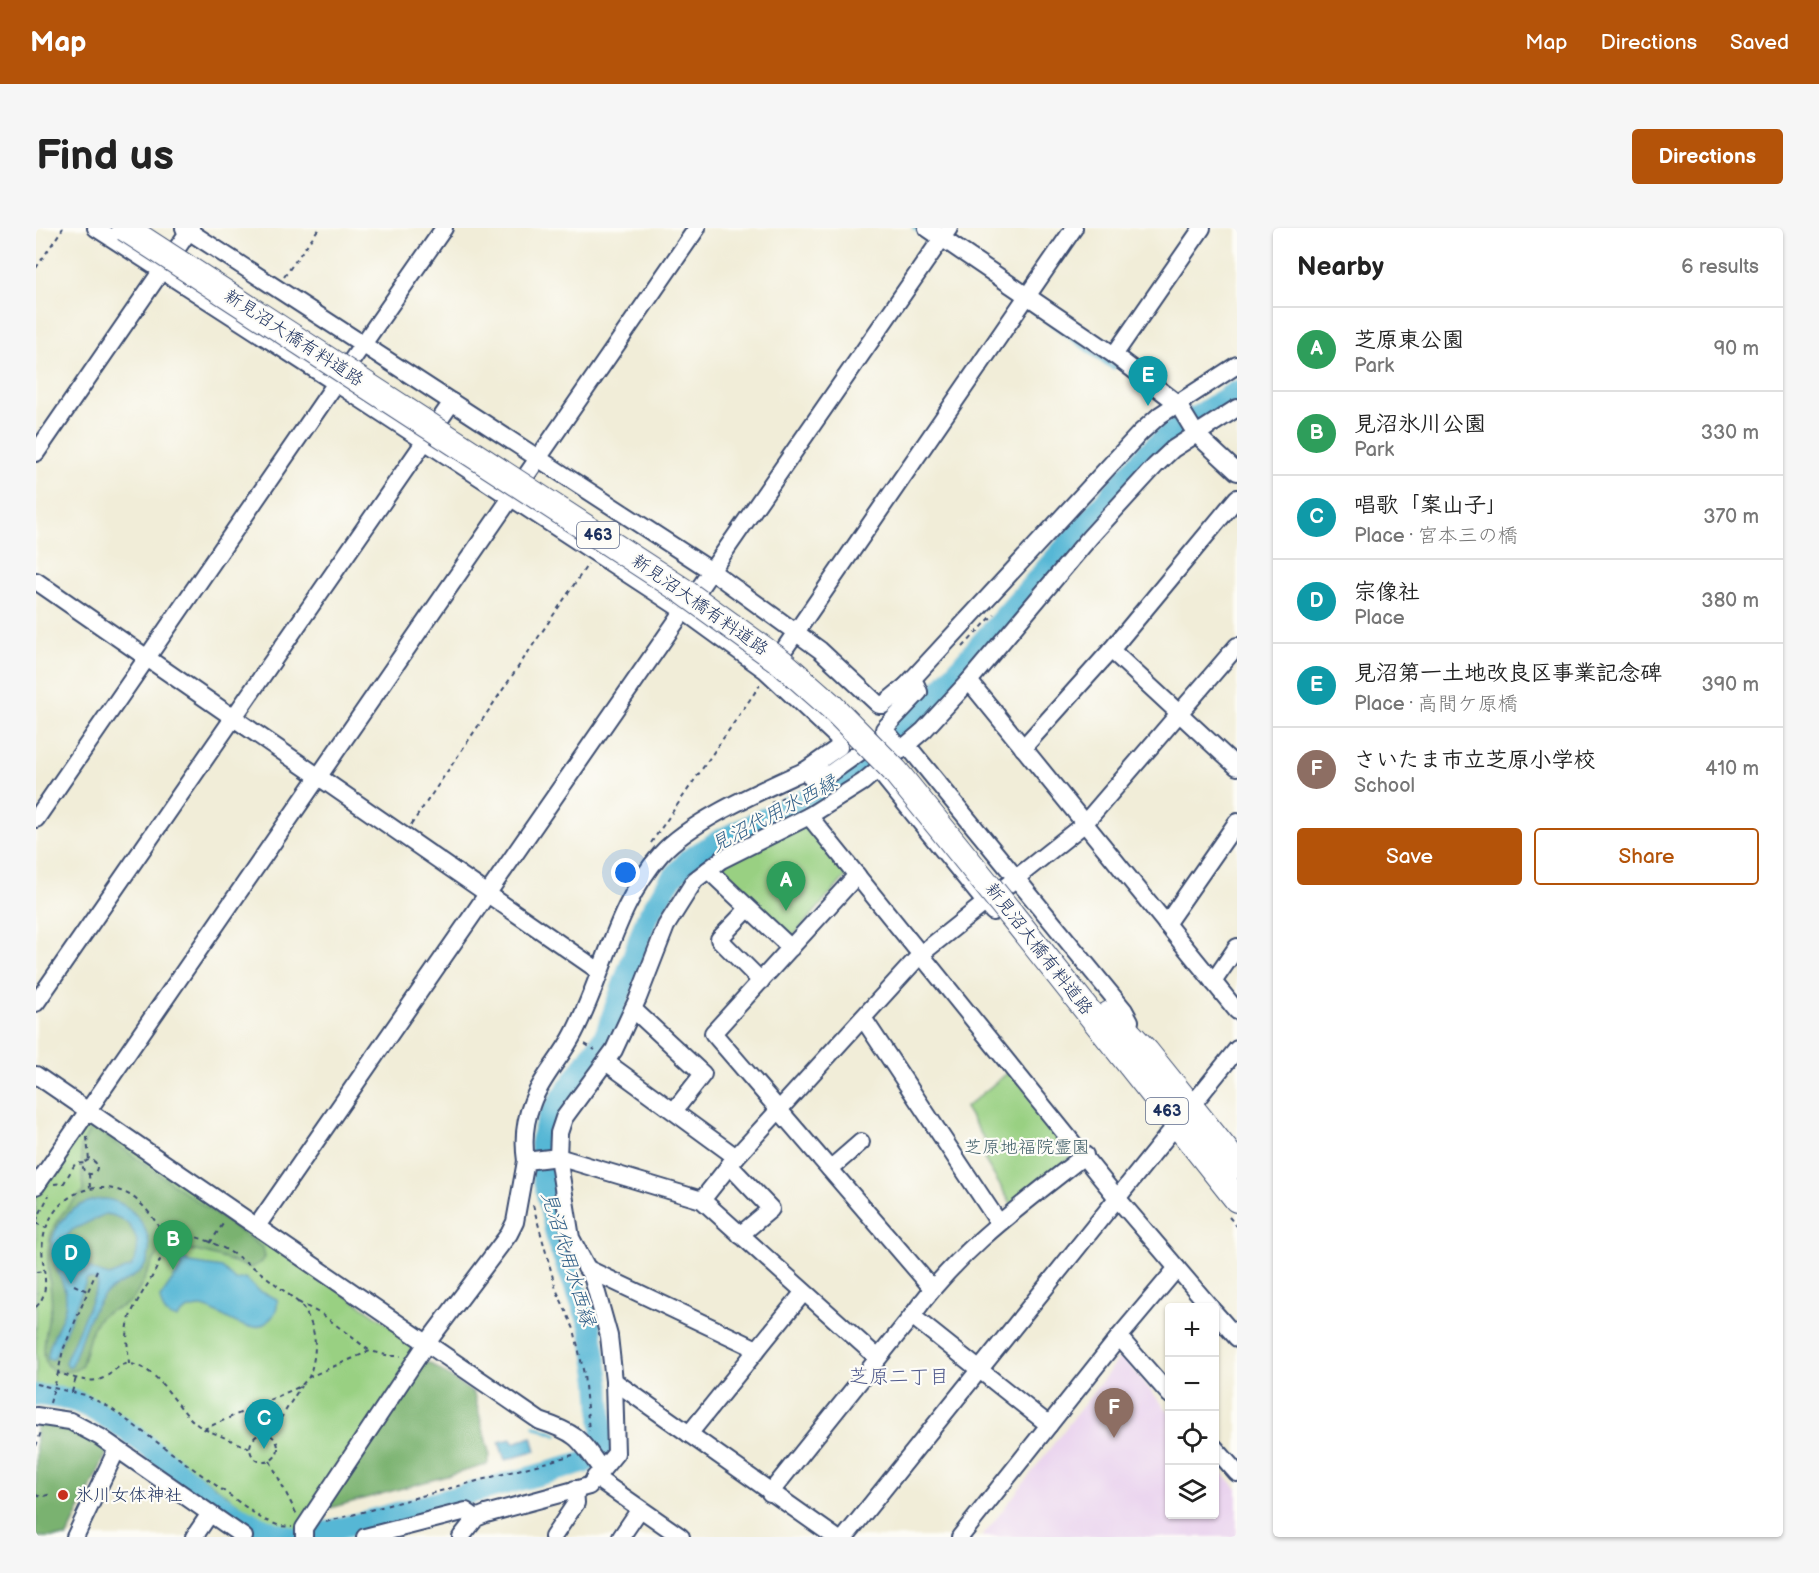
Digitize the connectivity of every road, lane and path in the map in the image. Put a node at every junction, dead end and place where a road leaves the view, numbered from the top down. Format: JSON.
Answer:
{"nodes":[{"id":1,"x":63,"y":228,"type":"edge"},
{"id":2,"x":96,"y":228,"type":"edge"},
{"id":3,"x":125,"y":228,"type":"edge"},
{"id":4,"x":156,"y":228,"type":"edge"},
{"id":5,"x":319,"y":228,"type":"edge"},
{"id":6,"x":444,"y":228,"type":"edge"},
{"id":7,"x":697,"y":228,"type":"edge"},
{"id":8,"x":927,"y":228,"type":"edge"},
{"id":9,"x":1074,"y":228,"type":"edge"},
{"id":10,"x":1202,"y":228,"type":"edge"},
{"id":11,"x":188,"y":229,"type":"edge"},
{"id":12,"x":946,"y":233,"type":"edge"},
{"id":13,"x":36,"y":268,"type":"edge"},
{"id":14,"x":162,"y":270,"type":"junction"},
{"id":15,"x":277,"y":287,"type":"junction"},
{"id":16,"x":1027,"y":295,"type":"junction"},
{"id":17,"x":364,"y":345,"type":"junction"},
{"id":18,"x":1114,"y":355,"type":"junction"},
{"id":19,"x":1237,"y":365,"type":"edge"},
{"id":20,"x":336,"y":383,"type":"junction"},
{"id":21,"x":452,"y":402,"type":"junction"},
{"id":22,"x":1237,"y":408,"type":"edge"},
{"id":23,"x":1181,"y":409,"type":"junction"},
{"id":24,"x":1196,"y":434,"type":"junction"},
{"id":25,"x":425,"y":441,"type":"junction"},
{"id":26,"x":36,"y":453,"type":"edge"},
{"id":27,"x":538,"y":459,"type":"junction"},
{"id":28,"x":1237,"y":472,"type":"edge"},
{"id":29,"x":510,"y":497,"type":"junction"},
{"id":30,"x":1237,"y":498,"type":"edge"},
{"id":31,"x":596,"y":553,"type":"junction"},
{"id":32,"x":710,"y":570,"type":"junction"},
{"id":33,"x":36,"y":581,"type":"edge"},
{"id":34,"x":684,"y":610,"type":"junction"},
{"id":35,"x":795,"y":631,"type":"junction"},
{"id":36,"x":1237,"y":645,"type":"edge"},
{"id":37,"x":1111,"y":650,"type":"junction"},
{"id":38,"x":147,"y":659,"type":"junction"},
{"id":39,"x":768,"y":673,"type":"junction"},
{"id":40,"x":969,"y":681,"type":"junction"},
{"id":41,"x":906,"y":686,"type":"junction"},
{"id":42,"x":1179,"y":713,"type":"junction"},
{"id":43,"x":233,"y":718,"type":"junction"},
{"id":44,"x":905,"y":748,"type":"junction"},
{"id":45,"x":1023,"y":748,"type":"junction"},
{"id":46,"x":1237,"y":767,"type":"edge"},
{"id":47,"x":881,"y":768,"type":"junction"},
{"id":48,"x":806,"y":770,"type":"junction"},
{"id":49,"x":318,"y":776,"type":"junction"},
{"id":50,"x":809,"y":816,"type":"junction"},
{"id":51,"x":36,"y":819,"type":"edge"},
{"id":52,"x":1237,"y":822,"type":"edge"},
{"id":53,"x":1084,"y":824,"type":"junction"},
{"id":54,"x":405,"y":834,"type":"junction"},
{"id":55,"x":653,"y":865,"type":"junction"},
{"id":56,"x":708,"y":870,"type":"junction"},
{"id":57,"x":857,"y":875,"type":"junction"},
{"id":58,"x":489,"y":893,"type":"junction"},
{"id":59,"x":1016,"y":898,"type":"junction"},
{"id":60,"x":986,"y":903,"type":"junction"},
{"id":61,"x":748,"y":909,"type":"junction"},
{"id":62,"x":1166,"y":924,"type":"junction"},
{"id":63,"x":1237,"y":947,"type":"edge"},
{"id":64,"x":791,"y":948,"type":"junction"},
{"id":65,"x":921,"y":954,"type":"junction"},
{"id":66,"x":599,"y":971,"type":"junction"},
{"id":67,"x":761,"y":981,"type":"junction"},
{"id":68,"x":1213,"y":982,"type":"junction"},
{"id":69,"x":36,"y":1003,"type":"edge"},
{"id":70,"x":633,"y":1009,"type":"junction"},
{"id":71,"x":1237,"y":1011,"type":"edge"},
{"id":72,"x":863,"y":1018,"type":"junction"},
{"id":73,"x":1104,"y":1018,"type":"junction"},
{"id":74,"x":1127,"y":1033,"type":"junction"},
{"id":75,"x":585,"y":1044,"type":"dead end"},
{"id":76,"x":1237,"y":1049,"type":"edge"},
{"id":77,"x":604,"y":1058,"type":"junction"},
{"id":78,"x":1135,"y":1070,"type":"junction"},
{"id":79,"x":36,"y":1075,"type":"edge"},
{"id":80,"x":779,"y":1109,"type":"junction"},
{"id":81,"x":88,"y":1110,"type":"junction"},
{"id":82,"x":674,"y":1111,"type":"junction"},
{"id":83,"x":1184,"y":1116,"type":"junction"},
{"id":84,"x":86,"y":1133,"type":"dead end"},
{"id":85,"x":861,"y":1142,"type":"dead end"},
{"id":86,"x":1085,"y":1155,"type":"junction"},
{"id":87,"x":558,"y":1157,"type":"junction"},
{"id":88,"x":529,"y":1160,"type":"junction"},
{"id":89,"x":89,"y":1161,"type":"junction"},
{"id":90,"x":733,"y":1161,"type":"junction"},
{"id":91,"x":85,"y":1163,"type":"junction"},
{"id":92,"x":1237,"y":1165,"type":"edge"},
{"id":93,"x":830,"y":1169,"type":"junction"},
{"id":94,"x":89,"y":1174,"type":"junction"},
{"id":95,"x":44,"y":1187,"type":"edge"},
{"id":96,"x":90,"y":1188,"type":"junction"},
{"id":97,"x":1118,"y":1199,"type":"junction"},
{"id":98,"x":1237,"y":1199,"type":"edge"},
{"id":99,"x":702,"y":1200,"type":"junction"},
{"id":100,"x":225,"y":1221,"type":"dead end"},
{"id":101,"x":36,"y":1222,"type":"edge"},
{"id":102,"x":999,"y":1223,"type":"junction"},
{"id":103,"x":257,"y":1226,"type":"junction"},
{"id":104,"x":46,"y":1228,"type":"junction"},
{"id":105,"x":164,"y":1234,"type":"junction"},
{"id":106,"x":740,"y":1235,"type":"junction"},
{"id":107,"x":210,"y":1243,"type":"junction"},
{"id":108,"x":586,"y":1268,"type":"junction"},
{"id":109,"x":1177,"y":1268,"type":"junction"},
{"id":110,"x":44,"y":1271,"type":"junction"},
{"id":111,"x":97,"y":1271,"type":"dead end"},
{"id":112,"x":36,"y":1272,"type":"edge"},
{"id":113,"x":74,"y":1286,"type":"dead end"},
{"id":114,"x":932,"y":1287,"type":"junction"},
{"id":115,"x":86,"y":1291,"type":"junction"},
{"id":116,"x":803,"y":1293,"type":"junction"},
{"id":117,"x":296,"y":1302,"type":"junction"},
{"id":118,"x":1207,"y":1303,"type":"edge"},
{"id":119,"x":36,"y":1307,"type":"edge"},
{"id":120,"x":912,"y":1316,"type":"junction"},
{"id":121,"x":1219,"y":1317,"type":"edge"},
{"id":122,"x":1119,"y":1337,"type":"junction"},
{"id":123,"x":1237,"y":1338,"type":"edge"},
{"id":124,"x":423,"y":1349,"type":"junction"},
{"id":125,"x":757,"y":1349,"type":"junction"},
{"id":126,"x":370,"y":1350,"type":"junction"},
{"id":127,"x":878,"y":1358,"type":"junction"},
{"id":128,"x":129,"y":1364,"type":"junction"},
{"id":129,"x":980,"y":1368,"type":"junction"},
{"id":130,"x":58,"y":1373,"type":"junction"},
{"id":131,"x":309,"y":1377,"type":"junction"},
{"id":132,"x":76,"y":1378,"type":"junction"},
{"id":133,"x":614,"y":1381,"type":"junction"},
{"id":134,"x":36,"y":1384,"type":"edge"},
{"id":135,"x":301,"y":1386,"type":"junction"},
{"id":136,"x":54,"y":1388,"type":"junction"},
{"id":137,"x":1165,"y":1389,"type":"edge"},
{"id":138,"x":72,"y":1392,"type":"junction"},
{"id":139,"x":41,"y":1416,"type":"edge"},
{"id":140,"x":1049,"y":1425,"type":"junction"},
{"id":141,"x":204,"y":1429,"type":"junction"},
{"id":142,"x":689,"y":1434,"type":"junction"},
{"id":143,"x":271,"y":1435,"type":"junction"},
{"id":144,"x":38,"y":1436,"type":"edge"},
{"id":145,"x":36,"y":1446,"type":"edge"},
{"id":146,"x":585,"y":1447,"type":"junction"},
{"id":147,"x":250,"y":1448,"type":"junction"},
{"id":148,"x":117,"y":1449,"type":"junction"},
{"id":149,"x":1219,"y":1452,"type":"edge"},
{"id":150,"x":270,"y":1461,"type":"junction"},
{"id":151,"x":598,"y":1473,"type":"junction"},
{"id":152,"x":1237,"y":1473,"type":"edge"},
{"id":153,"x":575,"y":1490,"type":"junction"},
{"id":154,"x":770,"y":1492,"type":"junction"},
{"id":155,"x":51,"y":1494,"type":"dead end"},
{"id":156,"x":36,"y":1495,"type":"edge"},
{"id":157,"x":640,"y":1509,"type":"junction"},
{"id":158,"x":209,"y":1515,"type":"junction"},
{"id":159,"x":476,"y":1518,"type":"junction"},
{"id":160,"x":304,"y":1532,"type":"edge"},
{"id":161,"x":678,"y":1536,"type":"edge"},
{"id":162,"x":75,"y":1537,"type":"edge"},
{"id":163,"x":194,"y":1537,"type":"edge"},
{"id":164,"x":244,"y":1537,"type":"edge"},
{"id":165,"x":365,"y":1537,"type":"edge"},
{"id":166,"x":461,"y":1537,"type":"edge"},
{"id":167,"x":553,"y":1537,"type":"edge"},
{"id":168,"x":621,"y":1537,"type":"edge"},
{"id":169,"x":835,"y":1537,"type":"edge"},
{"id":170,"x":845,"y":1537,"type":"edge"},
{"id":171,"x":960,"y":1537,"type":"edge"}],
"edges":[{"from":1,"to":13,"type":"path"},
{"from":2,"to":14,"type":"street"},
{"from":3,"to":59,"type":"highway","name":"新見沼大橋有料道路","number":"463","bridge":true},
{"from":4,"to":59,"type":"highway","name":"新見沼大橋有料道路","number":"463"},
{"from":5,"to":15,"type":"path"},
{"from":6,"to":17,"type":"street"},
{"from":7,"to":27,"type":"street"},
{"from":8,"to":12,"type":"street"},
{"from":9,"to":16,"type":"street"},
{"from":10,"to":18,"type":"street"},
{"from":11,"to":14,"type":"street"},
{"from":11,"to":15,"type":"street"},
{"from":12,"to":16,"type":"street"},
{"from":12,"to":32,"type":"street"},
{"from":14,"to":20,"type":"street"},
{"from":14,"to":26,"type":"street"},
{"from":15,"to":17,"type":"street"},
{"from":16,"to":18,"type":"street"},
{"from":16,"to":35,"type":"street"},
{"from":17,"to":20,"type":"street"},
{"from":17,"to":21,"type":"street"},
{"from":18,"to":23,"type":"street"},
{"from":19,"to":23,"type":"street"},
{"from":20,"to":25,"type":"street"},
{"from":20,"to":38,"type":"street"},
{"from":21,"to":25,"type":"street"},
{"from":21,"to":27,"type":"street"},
{"from":22,"to":24,"type":"street"},
{"from":23,"to":24,"type":"street"},
{"from":23,"to":41,"type":"street"},
{"from":24,"to":28,"type":"street"},
{"from":24,"to":40,"type":"street"},
{"from":25,"to":29,"type":"street"},
{"from":25,"to":43,"type":"street"},
{"from":27,"to":29,"type":"street"},
{"from":27,"to":32,"type":"street"},
{"from":29,"to":31,"type":"street"},
{"from":29,"to":49,"type":"street"},
{"from":30,"to":37,"type":"street"},
{"from":31,"to":34,"type":"street"},
{"from":31,"to":54,"type":"path"},
{"from":32,"to":34,"type":"street"},
{"from":32,"to":35,"type":"street"},
{"from":33,"to":38,"type":"street"},
{"from":34,"to":39,"type":"street"},
{"from":34,"to":58,"type":"street"},
{"from":35,"to":39,"type":"street"},
{"from":35,"to":41,"type":"street"},
{"from":36,"to":42,"type":"street"},
{"from":37,"to":42,"type":"street"},
{"from":37,"to":45,"type":"street"},
{"from":38,"to":43,"type":"street"},
{"from":38,"to":51,"type":"street"},
{"from":39,"to":48,"type":"street"},
{"from":39,"to":55,"type":"path"},
{"from":40,"to":44,"type":"street"},
{"from":40,"to":45,"type":"street"},
{"from":41,"to":44,"type":"street"},
{"from":42,"to":46,"type":"street"},
{"from":42,"to":53,"type":"street"},
{"from":43,"to":49,"type":"street"},
{"from":43,"to":69,"type":"street"},
{"from":44,"to":47,"type":"street"},
{"from":44,"to":59,"type":"street"},
{"from":45,"to":53,"type":"street"},
{"from":47,"to":48,"type":"street"},
{"from":47,"to":50,"type":"street"},
{"from":47,"to":60,"type":"street"},
{"from":48,"to":55,"type":"street"},
{"from":49,"to":54,"type":"street"},
{"from":49,"to":81,"type":"street"},
{"from":50,"to":56,"type":"street"},
{"from":50,"to":57,"type":"street"},
{"from":52,"to":62,"type":"street"},
{"from":53,"to":59,"type":"street"},
{"from":53,"to":62,"type":"street"},
{"from":54,"to":58,"type":"street"},
{"from":55,"to":66,"type":"street"},
{"from":56,"to":61,"type":"street"},
{"from":56,"to":70,"type":"street"},
{"from":57,"to":64,"type":"street"},
{"from":57,"to":65,"type":"street"},
{"from":58,"to":66,"type":"street"},
{"from":58,"to":103,"type":"street"},
{"from":59,"to":60,"type":"street"},
{"from":59,"to":73,"type":"highway","name":"新見沼大橋有料道路","number":"463"},
{"from":59,"to":74,"type":"street"},
{"from":60,"to":65,"type":"street"},
{"from":60,"to":78,"type":"street"},
{"from":61,"to":64,"type":"street"},
{"from":61,"to":67,"type":"street"},
{"from":62,"to":68,"type":"street"},
{"from":63,"to":68,"type":"street"},
{"from":64,"to":67,"type":"street"},
{"from":65,"to":72,"type":"street"},
{"from":65,"to":86,"type":"street"},
{"from":66,"to":88,"type":"street"},
{"from":67,"to":80,"type":"street"},
{"from":68,"to":71,"type":"street"},
{"from":70,"to":77,"type":"street"},
{"from":70,"to":82,"type":"street"},
{"from":72,"to":80,"type":"street"},
{"from":72,"to":102,"type":"street"},
{"from":73,"to":74,"type":"highway","number":"463"},
{"from":73,"to":78,"type":"highway","number":"463"},
{"from":74,"to":83,"type":"highway","number":"463"},
{"from":75,"to":77,"type":"path"},
{"from":76,"to":83,"type":"street"},
{"from":77,"to":82,"type":"street"},
{"from":77,"to":87,"type":"street"},
{"from":78,"to":83,"type":"highway","number":"463"},
{"from":79,"to":81,"type":"street"},
{"from":80,"to":90,"type":"street"},
{"from":80,"to":93,"type":"street"},
{"from":81,"to":95,"type":"street"},
{"from":81,"to":103,"type":"street"},
{"from":82,"to":90,"type":"street"},
{"from":83,"to":92,"type":"highway","number":"463"},
{"from":83,"to":97,"type":"street"},
{"from":83,"to":98,"type":"highway","number":"463"},
{"from":84,"to":89,"type":"path"},
{"from":85,"to":93,"type":"street"},
{"from":86,"to":97,"type":"street"},
{"from":86,"to":102,"type":"street"},
{"from":87,"to":88,"type":"street"},
{"from":87,"to":99,"type":"street"},
{"from":87,"to":108,"type":"street"},
{"from":88,"to":124,"type":"street"},
{"from":89,"to":91,"type":"path"},
{"from":89,"to":94,"type":"path"},
{"from":90,"to":99,"type":"street"},
{"from":90,"to":106,"type":"street"},
{"from":91,"to":94,"type":"path"},
{"from":91,"to":95,"type":"path"},
{"from":93,"to":114,"type":"street"},
{"from":94,"to":96,"type":"path"},
{"from":95,"to":101,"type":"path"},
{"from":96,"to":104,"type":"path"},
{"from":96,"to":105,"type":"path"},
{"from":97,"to":109,"type":"street"},
{"from":97,"to":129,"type":"street"},
{"from":99,"to":106,"type":"street"},
{"from":100,"to":107,"type":"path"},
{"from":101,"to":104,"type":"path"},
{"from":102,"to":114,"type":"street"},
{"from":103,"to":124,"type":"street"},
{"from":104,"to":110,"type":"path"},
{"from":105,"to":107,"type":"path"},
{"from":105,"to":128,"type":"path"},
{"from":106,"to":116,"type":"street"},
{"from":107,"to":117,"type":"path"},
{"from":108,"to":125,"type":"street"},
{"from":108,"to":133,"type":"street"},
{"from":109,"to":118,"type":"street"},
{"from":109,"to":122,"type":"street"},
{"from":110,"to":112,"type":"path"},
{"from":110,"to":119,"type":"path"},
{"from":111,"to":115,"type":"path"},
{"from":113,"to":115,"type":"path"},
{"from":114,"to":120,"type":"street"},
{"from":115,"to":130,"type":"path"},
{"from":116,"to":125,"type":"street"},
{"from":116,"to":127,"type":"street"},
{"from":117,"to":126,"type":"path"},
{"from":117,"to":131,"type":"path"},
{"from":120,"to":127,"type":"street"},
{"from":120,"to":129,"type":"street"},
{"from":121,"to":123,"type":"street"},
{"from":122,"to":137,"type":"street"},
{"from":122,"to":140,"type":"street"},
{"from":124,"to":126,"type":"path"},
{"from":124,"to":146,"type":"street"},
{"from":124,"to":160,"type":"street"},
{"from":125,"to":142,"type":"street"},
{"from":126,"to":131,"type":"path"},
{"from":127,"to":154,"type":"street"},
{"from":128,"to":132,"type":"path"},
{"from":128,"to":141,"type":"path"},
{"from":129,"to":140,"type":"street"},
{"from":129,"to":170,"type":"street"},
{"from":130,"to":132,"type":"path"},
{"from":130,"to":136,"type":"path"},
{"from":131,"to":135,"type":"path"},
{"from":132,"to":138,"type":"path"},
{"from":133,"to":142,"type":"street"},
{"from":133,"to":151,"type":"street"},
{"from":134,"to":136,"type":"path"},
{"from":135,"to":141,"type":"path"},
{"from":135,"to":143,"type":"path"},
{"from":136,"to":138,"type":"path"},
{"from":136,"to":139,"type":"path"},
{"from":138,"to":160,"type":"path"},
{"from":139,"to":148,"type":"street"},
{"from":140,"to":171,"type":"street"},
{"from":141,"to":147,"type":"path"},
{"from":142,"to":154,"type":"street"},
{"from":143,"to":147,"type":"path"},
{"from":143,"to":150,"type":"path"},
{"from":144,"to":145,"type":"path"},
{"from":146,"to":151,"type":"street"},
{"from":146,"to":160,"type":"path"},
{"from":147,"to":150,"type":"path"},
{"from":148,"to":158,"type":"street"},
{"from":148,"to":162,"type":"street"},
{"from":149,"to":152,"type":"street"},
{"from":150,"to":160,"type":"path"},
{"from":151,"to":153,"type":"street"},
{"from":151,"to":157,"type":"street"},
{"from":153,"to":159,"type":"street"},
{"from":153,"to":167,"type":"street"},
{"from":154,"to":169,"type":"street"},
{"from":155,"to":156,"type":"path"},
{"from":157,"to":161,"type":"street"},
{"from":157,"to":168,"type":"street"},
{"from":158,"to":163,"type":"street"},
{"from":158,"to":164,"type":"street"},
{"from":159,"to":165,"type":"street"},
{"from":159,"to":166,"type":"street"}]}
